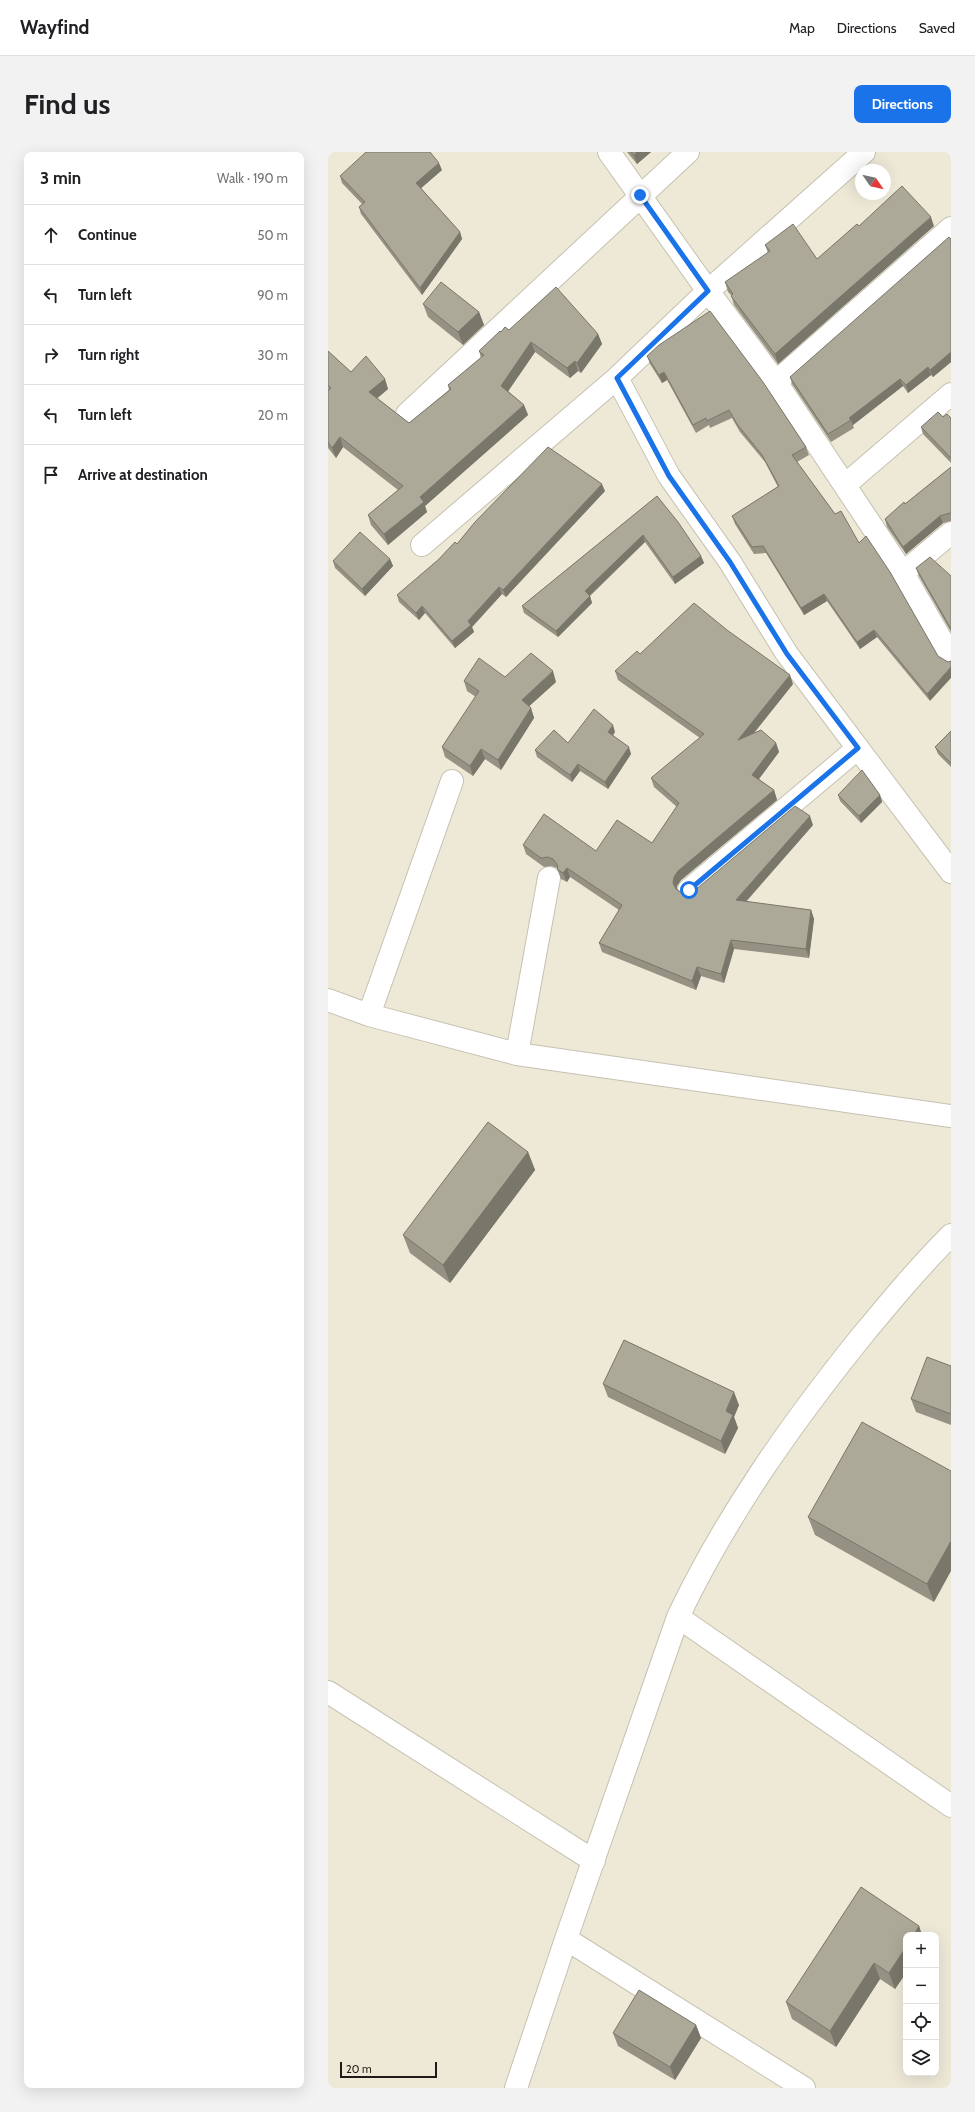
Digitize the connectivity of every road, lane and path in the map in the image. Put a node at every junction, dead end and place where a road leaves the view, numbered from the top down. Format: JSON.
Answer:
{"nodes":[{"id":1,"x":609,"y":152,"type":"edge"},
{"id":2,"x":688,"y":152,"type":"edge"},
{"id":3,"x":864,"y":152,"type":"edge"},
{"id":4,"x":640,"y":195,"type":"junction"},
{"id":5,"x":951,"y":228,"type":"edge"},
{"id":6,"x":708,"y":291,"type":"junction"},
{"id":7,"x":617,"y":378,"type":"junction"},
{"id":8,"x":776,"y":382,"type":"junction"},
{"id":9,"x":951,"y":394,"type":"edge"},
{"id":10,"x":407,"y":414,"type":"dead end"},
{"id":11,"x":845,"y":485,"type":"junction"},
{"id":12,"x":951,"y":533,"type":"edge"},
{"id":13,"x":422,"y":545,"type":"dead end"},
{"id":14,"x":903,"y":573,"type":"junction"},
{"id":15,"x":951,"y":657,"type":"edge"},
{"id":16,"x":858,"y":748,"type":"junction"},
{"id":17,"x":452,"y":781,"type":"dead end"},
{"id":18,"x":951,"y":872,"type":"edge"},
{"id":19,"x":549,"y":878,"type":"dead end"},
{"id":20,"x":689,"y":890,"type":"dead end"},
{"id":21,"x":328,"y":1000,"type":"edge"},
{"id":22,"x":369,"y":1015,"type":"junction"},
{"id":23,"x":517,"y":1054,"type":"junction"},
{"id":24,"x":951,"y":1116,"type":"edge"},
{"id":25,"x":951,"y":1235,"type":"edge"},
{"id":26,"x":678,"y":1617,"type":"junction"},
{"id":27,"x":328,"y":1692,"type":"edge"},
{"id":28,"x":951,"y":1806,"type":"edge"},
{"id":29,"x":594,"y":1860,"type":"junction"},
{"id":30,"x":566,"y":1939,"type":"junction"},
{"id":31,"x":516,"y":2088,"type":"edge"},
{"id":32,"x":804,"y":2088,"type":"edge"}],
"edges":[{"from":1,"to":4,"type":"street"},
{"from":2,"to":4,"type":"street"},
{"from":3,"to":6,"type":"street"},
{"from":4,"to":6,"type":"street"},
{"from":4,"to":10,"type":"street"},
{"from":5,"to":8,"type":"street"},
{"from":6,"to":7,"type":"street"},
{"from":6,"to":8,"type":"street"},
{"from":7,"to":13,"type":"street"},
{"from":7,"to":16,"type":"street"},
{"from":8,"to":11,"type":"street"},
{"from":9,"to":11,"type":"street"},
{"from":11,"to":14,"type":"street"},
{"from":12,"to":14,"type":"street"},
{"from":14,"to":15,"type":"street"},
{"from":16,"to":18,"type":"street"},
{"from":16,"to":20,"type":"street"},
{"from":17,"to":22,"type":"street"},
{"from":19,"to":23,"type":"street"},
{"from":21,"to":22,"type":"street"},
{"from":22,"to":23,"type":"street"},
{"from":23,"to":24,"type":"street"},
{"from":25,"to":26,"type":"street"},
{"from":26,"to":28,"type":"street"},
{"from":26,"to":29,"type":"street"},
{"from":27,"to":29,"type":"street"},
{"from":29,"to":30,"type":"street"},
{"from":30,"to":31,"type":"street"},
{"from":30,"to":32,"type":"street"}]}
